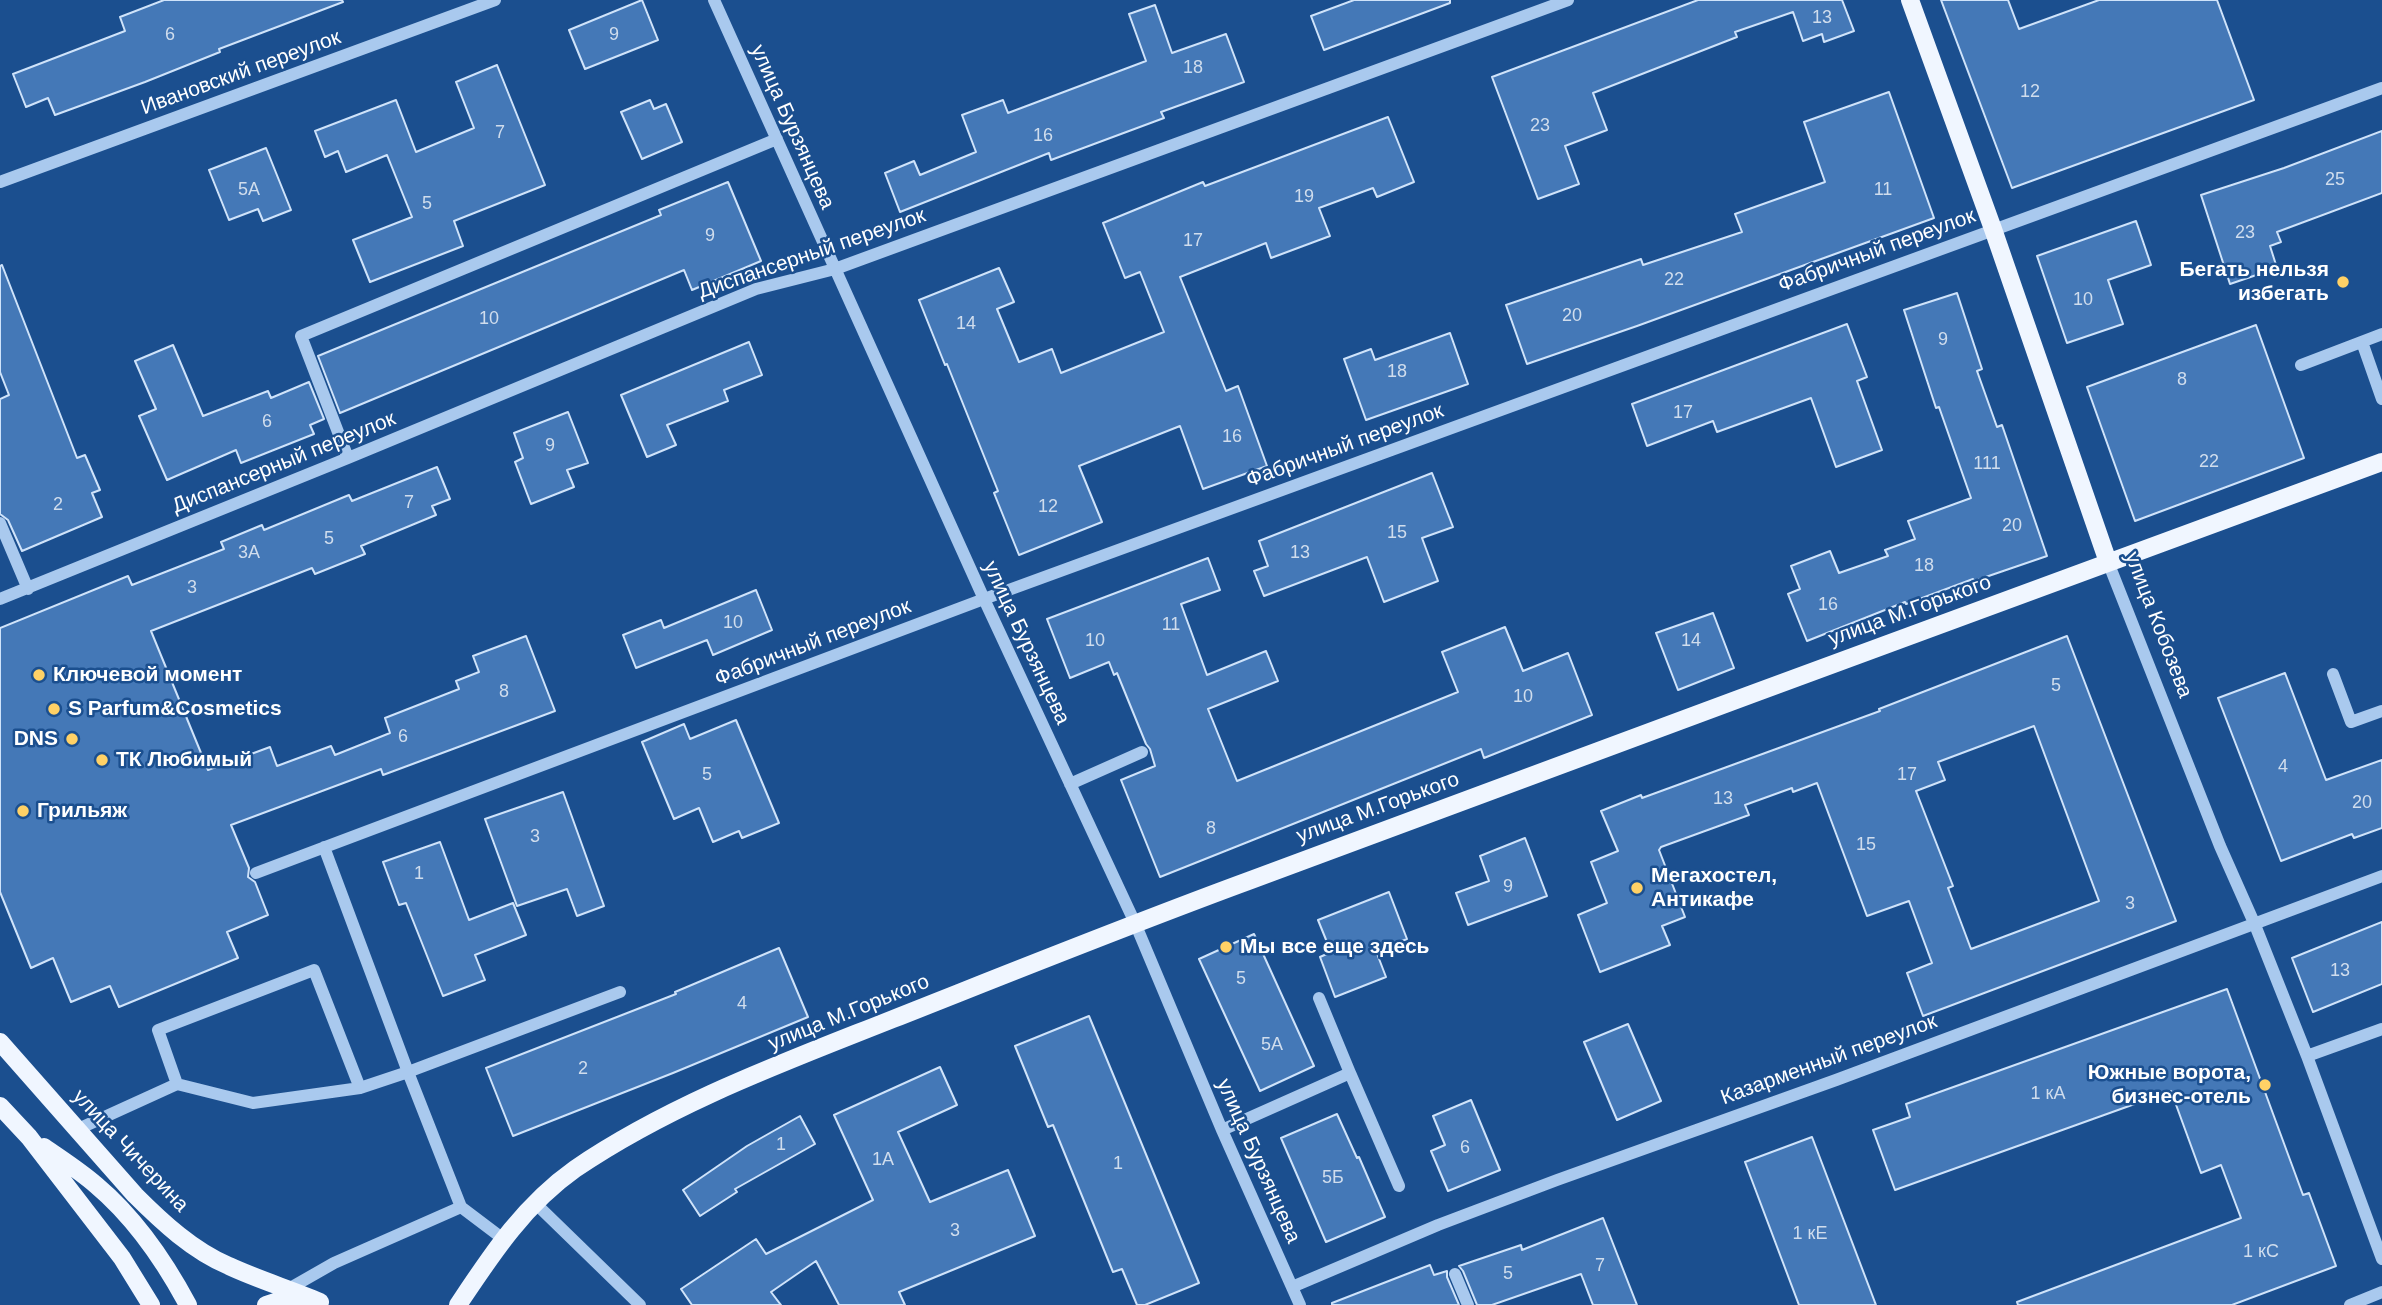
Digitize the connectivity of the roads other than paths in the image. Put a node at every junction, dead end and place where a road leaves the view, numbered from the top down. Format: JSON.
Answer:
{"nodes":[{"id":1,"x":495,"y":0,"type":"edge"},
{"id":2,"x":714,"y":0,"type":"edge"},
{"id":3,"x":1567,"y":0,"type":"edge"},
{"id":4,"x":1910,"y":0,"type":"edge"},
{"id":5,"x":2382,"y":88,"type":"edge"},
{"id":6,"x":777,"y":139,"type":"junction"},
{"id":7,"x":0,"y":182,"type":"edge"},
{"id":8,"x":1993,"y":229,"type":"junction"},
{"id":9,"x":835,"y":269,"type":"junction"},
{"id":10,"x":2382,"y":334,"type":"edge"},
{"id":11,"x":2362,"y":342,"type":"junction"},
{"id":12,"x":2301,"y":365,"type":"dead end"},
{"id":13,"x":2382,"y":398,"type":"edge"},
{"id":14,"x":348,"y":458,"type":"junction"},
{"id":15,"x":2382,"y":462,"type":"edge"},
{"id":16,"x":0,"y":523,"type":"edge"},
{"id":17,"x":2108,"y":562,"type":"junction"},
{"id":18,"x":28,"y":589,"type":"junction"},
{"id":19,"x":0,"y":599,"type":"edge"},
{"id":20,"x":984,"y":599,"type":"junction"},
{"id":21,"x":2333,"y":674,"type":"dead end"},
{"id":22,"x":2382,"y":711,"type":"edge"},
{"id":23,"x":1142,"y":752,"type":"dead end"},
{"id":24,"x":1070,"y":784,"type":"junction"},
{"id":25,"x":324,"y":847,"type":"junction"},
{"id":26,"x":256,"y":873,"type":"dead end"},
{"id":27,"x":2382,"y":876,"type":"edge"},
{"id":28,"x":1135,"y":923,"type":"junction"},
{"id":29,"x":2255,"y":925,"type":"junction"},
{"id":30,"x":620,"y":992,"type":"dead end"},
{"id":31,"x":1319,"y":998,"type":"dead end"},
{"id":32,"x":2382,"y":1029,"type":"edge"},
{"id":33,"x":0,"y":1042,"type":"edge"},
{"id":34,"x":2307,"y":1056,"type":"junction"},
{"id":35,"x":408,"y":1072,"type":"junction"},
{"id":36,"x":1350,"y":1073,"type":"junction"},
{"id":37,"x":177,"y":1084,"type":"junction"},
{"id":38,"x":359,"y":1088,"type":"junction"},
{"id":39,"x":0,"y":1106,"type":"edge"},
{"id":40,"x":76,"y":1130,"type":"junction"},
{"id":41,"x":1222,"y":1130,"type":"junction"},
{"id":42,"x":29,"y":1137,"type":"junction"},
{"id":43,"x":1399,"y":1186,"type":"dead end"},
{"id":44,"x":534,"y":1202,"type":"junction"},
{"id":45,"x":461,"y":1207,"type":"junction"},
{"id":46,"x":502,"y":1238,"type":"junction"},
{"id":47,"x":2382,"y":1259,"type":"edge"},
{"id":48,"x":1455,"y":1274,"type":"dead end"},
{"id":49,"x":1292,"y":1287,"type":"junction"},
{"id":50,"x":289,"y":1288,"type":"junction"},
{"id":51,"x":2382,"y":1292,"type":"edge"},
{"id":52,"x":323,"y":1304,"type":"edge"},
{"id":53,"x":151,"y":1305,"type":"edge"},
{"id":54,"x":188,"y":1305,"type":"edge"},
{"id":55,"x":267,"y":1305,"type":"edge"},
{"id":56,"x":458,"y":1305,"type":"edge"},
{"id":57,"x":640,"y":1305,"type":"edge"},
{"id":58,"x":1300,"y":1305,"type":"edge"},
{"id":59,"x":1468,"y":1305,"type":"edge"},
{"id":60,"x":2350,"y":1305,"type":"edge"}],
"edges":[{"from":1,"to":7,"type":"street","name":"Ивановский переулок"},
{"from":2,"to":6,"type":"street","name":"улица Бурзянцева"},
{"from":3,"to":9,"type":"street","name":"Диспансерный переулок"},
{"from":4,"to":8,"type":"main road","name":"улица Кобозева"},
{"from":5,"to":8,"type":"street","name":"Фабричный переулок"},
{"from":6,"to":9,"type":"street","name":"улица Бурзянцева"},
{"from":6,"to":14,"type":"street"},
{"from":8,"to":17,"type":"main road","name":"улица Кобозева"},
{"from":8,"to":20,"type":"street","name":"Фабричный переулок"},
{"from":9,"to":14,"type":"street","name":"Диспансерный переулок"},
{"from":9,"to":20,"type":"street","name":"улица Бурзянцева"},
{"from":10,"to":11,"type":"street"},
{"from":11,"to":12,"type":"street"},
{"from":11,"to":13,"type":"street"},
{"from":14,"to":18,"type":"street","name":"Диспансерный переулок"},
{"from":15,"to":17,"type":"main road","name":"улица М.Горького"},
{"from":16,"to":18,"type":"street"},
{"from":17,"to":28,"type":"main road","name":"улица М.Горького"},
{"from":17,"to":29,"type":"street","name":"улица Кобозева"},
{"from":18,"to":19,"type":"street","name":"Диспансерный переулок"},
{"from":20,"to":24,"type":"street","name":"улица Бурзянцева"},
{"from":20,"to":25,"type":"street","name":"Фабричный переулок"},
{"from":21,"to":22,"type":"street"},
{"from":23,"to":24,"type":"street"},
{"from":24,"to":28,"type":"street","name":"улица Бурзянцева"},
{"from":25,"to":26,"type":"street","name":"Фабричный переулок"},
{"from":25,"to":35,"type":"street"},
{"from":27,"to":29,"type":"street","name":"Казарменный переулок"},
{"from":28,"to":41,"type":"street","name":"улица Бурзянцева"},
{"from":28,"to":44,"type":"main road","name":"улица М.Горького"},
{"from":29,"to":34,"type":"street","name":"улица Кобозева"},
{"from":29,"to":49,"type":"street","name":"Казарменный переулок"},
{"from":30,"to":35,"type":"street"},
{"from":31,"to":36,"type":"street"},
{"from":32,"to":34,"type":"street"},
{"from":33,"to":40,"type":"main road","name":"улица Чичерина"},
{"from":34,"to":47,"type":"street","name":"улица Кобозева"},
{"from":35,"to":38,"type":"street"},
{"from":35,"to":45,"type":"street"},
{"from":36,"to":41,"type":"street"},
{"from":36,"to":43,"type":"street"},
{"from":37,"to":38,"type":"street"},
{"from":37,"to":38,"type":"street"},
{"from":37,"to":40,"type":"street"},
{"from":39,"to":42,"type":"main road"},
{"from":40,"to":50,"type":"main road","name":"улица Чичерина"},
{"from":41,"to":49,"type":"street","name":"улица Бурзянцева"},
{"from":42,"to":53,"type":"main road"},
{"from":42,"to":54,"type":"main road"},
{"from":44,"to":46,"type":"main road","name":"улица М.Горького"},
{"from":44,"to":57,"type":"street"},
{"from":45,"to":46,"type":"street"},
{"from":45,"to":50,"type":"street"},
{"from":46,"to":56,"type":"main road","name":"улица М.Горького"},
{"from":48,"to":59,"type":"street"},
{"from":49,"to":58,"type":"street","name":"улица Бурзянцева"},
{"from":50,"to":52,"type":"main road","name":"улица Чичерина"},
{"from":50,"to":55,"type":"street"},
{"from":51,"to":60,"type":"street"},
{"from":52,"to":55,"type":"main road"}]}
